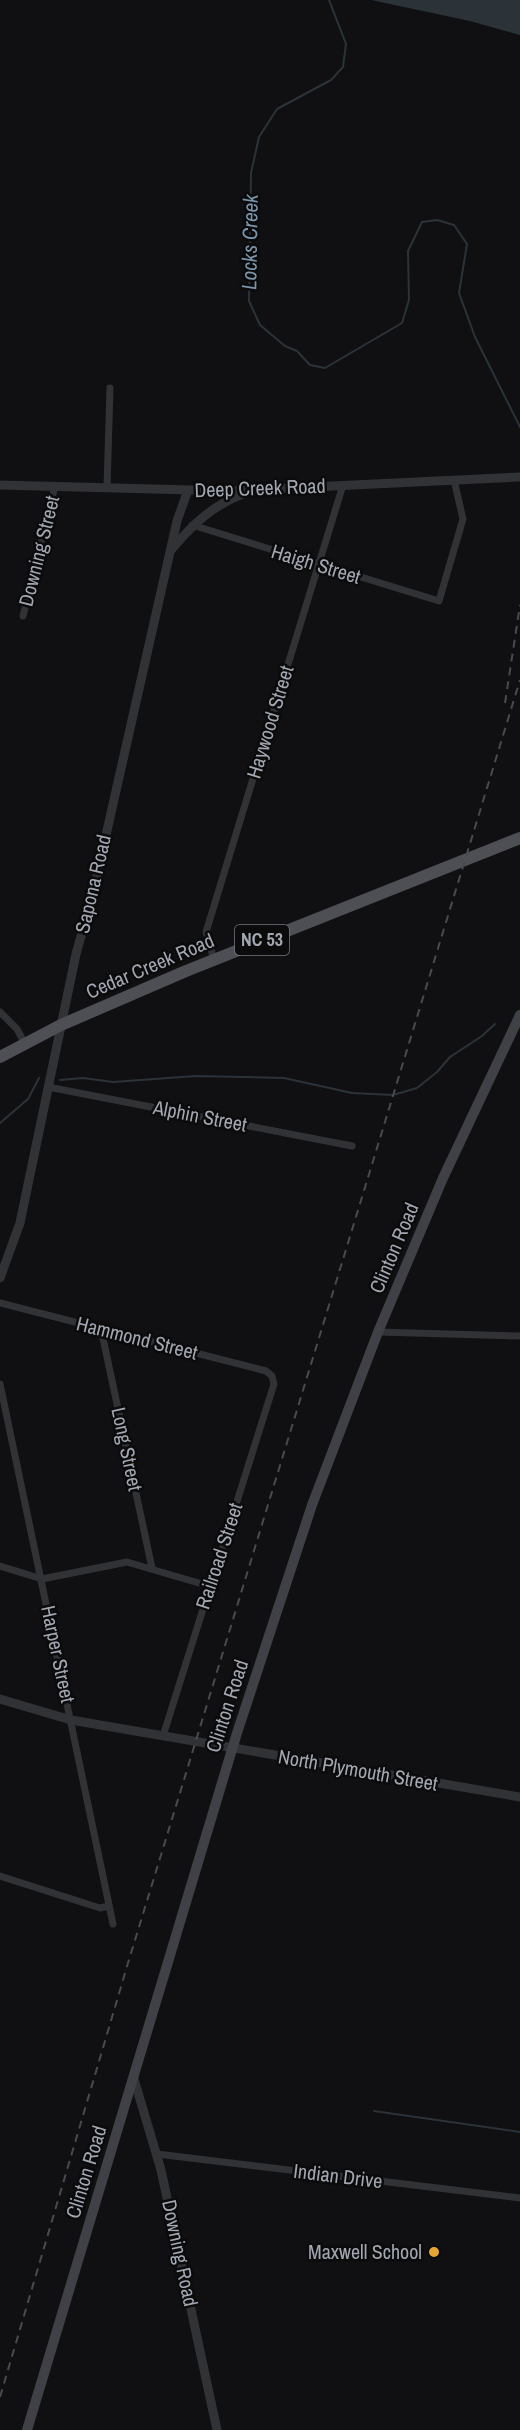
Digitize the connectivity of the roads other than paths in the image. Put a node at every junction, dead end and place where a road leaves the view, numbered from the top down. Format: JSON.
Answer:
{"nodes":[{"id":1,"x":110,"y":388,"type":"dead end"},
{"id":2,"x":520,"y":477,"type":"edge"},
{"id":3,"x":454,"y":480,"type":"junction"},
{"id":4,"x":0,"y":485,"type":"edge"},
{"id":5,"x":343,"y":485,"type":"junction"},
{"id":6,"x":54,"y":486,"type":"junction"},
{"id":7,"x":107,"y":488,"type":"junction"},
{"id":8,"x":254,"y":489,"type":"junction"},
{"id":9,"x":188,"y":490,"type":"junction"},
{"id":10,"x":192,"y":525,"type":"junction"},
{"id":11,"x":170,"y":552,"type":"junction"},
{"id":12,"x":320,"y":565,"type":"junction"},
{"id":13,"x":23,"y":616,"type":"dead end"},
{"id":14,"x":520,"y":838,"type":"edge"},
{"id":15,"x":214,"y":960,"type":"junction"},
{"id":16,"x":0,"y":1012,"type":"edge"},
{"id":17,"x":520,"y":1015,"type":"edge"},
{"id":18,"x":61,"y":1025,"type":"junction"},
{"id":19,"x":25,"y":1044,"type":"junction"},
{"id":20,"x":0,"y":1057,"type":"edge"},
{"id":21,"x":48,"y":1087,"type":"junction"},
{"id":22,"x":351,"y":1146,"type":"dead end"},
{"id":23,"x":0,"y":1278,"type":"edge"},
{"id":24,"x":0,"y":1303,"type":"edge"},
{"id":25,"x":101,"y":1329,"type":"junction"},
{"id":26,"x":378,"y":1332,"type":"junction"},
{"id":27,"x":520,"y":1336,"type":"edge"},
{"id":28,"x":272,"y":1376,"type":"joint"},
{"id":29,"x":0,"y":1384,"type":"edge"},
{"id":30,"x":0,"y":1566,"type":"edge"},
{"id":31,"x":152,"y":1568,"type":"junction"},
{"id":32,"x":42,"y":1579,"type":"junction"},
{"id":33,"x":209,"y":1586,"type":"junction"},
{"id":34,"x":0,"y":1699,"type":"edge"},
{"id":35,"x":71,"y":1720,"type":"junction"},
{"id":36,"x":163,"y":1736,"type":"junction"},
{"id":37,"x":232,"y":1749,"type":"junction"},
{"id":38,"x":520,"y":1797,"type":"edge"},
{"id":39,"x":0,"y":1876,"type":"edge"},
{"id":40,"x":109,"y":1906,"type":"junction"},
{"id":41,"x":113,"y":1924,"type":"dead end"},
{"id":42,"x":134,"y":2079,"type":"junction"},
{"id":43,"x":157,"y":2154,"type":"junction"},
{"id":44,"x":520,"y":2198,"type":"edge"},
{"id":45,"x":27,"y":2430,"type":"edge"},
{"id":46,"x":218,"y":2430,"type":"edge"}],
"edges":[{"from":1,"to":7,"type":"street"},
{"from":2,"to":3,"type":"street","name":"Deep Creek Road"},
{"from":3,"to":5,"type":"street","name":"Deep Creek Road"},
{"from":3,"to":12,"type":"street","name":"Haigh Street"},
{"from":4,"to":6,"type":"street","name":"Deep Creek Road"},
{"from":5,"to":8,"type":"street","name":"Deep Creek Road"},
{"from":5,"to":12,"type":"street","name":"Haywood Street"},
{"from":6,"to":7,"type":"street","name":"Deep Creek Road"},
{"from":6,"to":13,"type":"street","name":"Downing Street"},
{"from":7,"to":9,"type":"street","name":"Deep Creek Road"},
{"from":8,"to":9,"type":"street","name":"Deep Creek Road"},
{"from":8,"to":10,"type":"street"},
{"from":9,"to":11,"type":"street","name":"Sapona Road"},
{"from":10,"to":11,"type":"street"},
{"from":10,"to":12,"type":"street","name":"Haigh Street"},
{"from":11,"to":18,"type":"street","name":"Sapona Road"},
{"from":12,"to":15,"type":"street","name":"Haywood Street"},
{"from":14,"to":15,"type":"main road","name":"Cedar Creek Road","number":"NC 53"},
{"from":15,"to":18,"type":"main road","name":"Cedar Creek Road","number":"NC 53"},
{"from":16,"to":19,"type":"street"},
{"from":17,"to":26,"type":"main road","name":"Clinton Road"},
{"from":18,"to":19,"type":"main road","name":"Cedar Creek Road","number":"NC 53"},
{"from":18,"to":21,"type":"street","name":"Sapona Road"},
{"from":19,"to":20,"type":"main road","name":"Cedar Creek Road","number":"NC 53"},
{"from":21,"to":22,"type":"street","name":"Alphin Street"},
{"from":21,"to":23,"type":"street","name":"Sapona Road"},
{"from":24,"to":25,"type":"street","name":"Hammond Street"},
{"from":25,"to":28,"type":"street","name":"Hammond Street"},
{"from":25,"to":31,"type":"street","name":"Long Street"},
{"from":26,"to":27,"type":"street"},
{"from":26,"to":37,"type":"main road","name":"Clinton Road"},
{"from":28,"to":33,"type":"street","name":"Railroad Street"},
{"from":29,"to":32,"type":"street","name":"Harper Street"},
{"from":30,"to":32,"type":"street"},
{"from":31,"to":32,"type":"street"},
{"from":31,"to":33,"type":"street"},
{"from":32,"to":35,"type":"street","name":"Harper Street"},
{"from":33,"to":36,"type":"street","name":"Railroad Street"},
{"from":34,"to":35,"type":"street","name":"North Plymouth Street"},
{"from":35,"to":36,"type":"street","name":"North Plymouth Street"},
{"from":35,"to":40,"type":"street","name":"Harper Street"},
{"from":36,"to":37,"type":"street","name":"North Plymouth Street"},
{"from":37,"to":38,"type":"street","name":"North Plymouth Street"},
{"from":37,"to":42,"type":"main road","name":"Clinton Road"},
{"from":39,"to":40,"type":"street"},
{"from":40,"to":41,"type":"street","name":"Harper Street"},
{"from":42,"to":43,"type":"street","name":"Downing Road"},
{"from":42,"to":45,"type":"main road","name":"Clinton Road"},
{"from":43,"to":44,"type":"street","name":"Indian Drive"},
{"from":43,"to":46,"type":"street","name":"Downing Road"}]}
